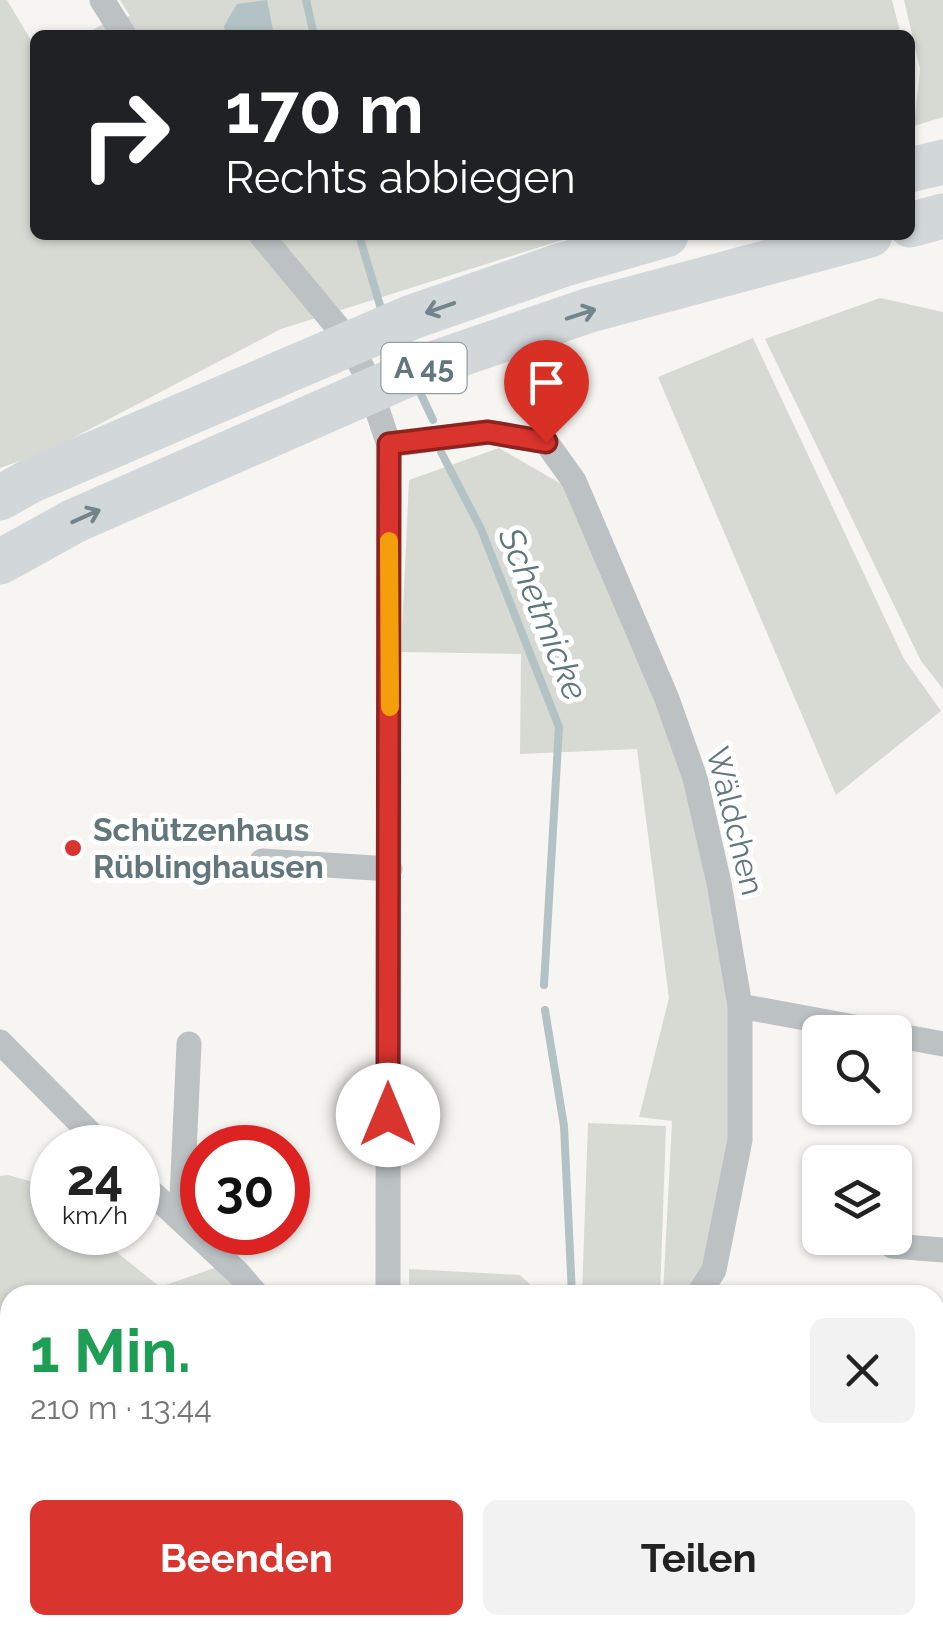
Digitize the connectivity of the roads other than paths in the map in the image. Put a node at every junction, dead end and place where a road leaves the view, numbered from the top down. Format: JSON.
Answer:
{"nodes":[{"id":1,"x":102,"y":0,"type":"edge"},
{"id":2,"x":121,"y":30,"type":"edge"},
{"id":3,"x":943,"y":162,"type":"edge"},
{"id":4,"x":915,"y":169,"type":"edge"},
{"id":5,"x":943,"y":216,"type":"edge"},
{"id":6,"x":915,"y":224,"type":"edge"},
{"id":7,"x":266,"y":240,"type":"edge"},
{"id":8,"x":649,"y":240,"type":"edge"},
{"id":9,"x":851,"y":240,"type":"edge"},
{"id":10,"x":389,"y":444,"type":"junction"},
{"id":11,"x":0,"y":498,"type":"edge"},
{"id":12,"x":0,"y":562,"type":"edge"},
{"id":13,"x":262,"y":861,"type":"dead end"},
{"id":14,"x":390,"y":869,"type":"junction"},
{"id":15,"x":740,"y":1006,"type":"junction"},
{"id":16,"x":802,"y":1017,"type":"edge"},
{"id":17,"x":912,"y":1038,"type":"edge"},
{"id":18,"x":0,"y":1042,"type":"edge"},
{"id":19,"x":190,"y":1044,"type":"dead end"},
{"id":20,"x":943,"y":1044,"type":"edge"},
{"id":21,"x":82,"y":1125,"type":"edge"},
{"id":22,"x":185,"y":1125,"type":"edge"},
{"id":23,"x":160,"y":1200,"type":"edge"},
{"id":24,"x":180,"y":1219,"type":"edge"},
{"id":25,"x":912,"y":1248,"type":"edge"},
{"id":26,"x":943,"y":1250,"type":"edge"},
{"id":27,"x":219,"y":1255,"type":"edge"},
{"id":28,"x":715,"y":1282,"type":"edge"},
{"id":29,"x":248,"y":1285,"type":"edge"},
{"id":30,"x":388,"y":1285,"type":"edge"}],
"edges":[{"from":1,"to":2,"type":"street"},
{"from":3,"to":4,"type":"highway"},
{"from":5,"to":6,"type":"highway"},
{"from":7,"to":10,"type":"street"},
{"from":8,"to":11,"type":"highway","number":"A 45","one_way":true},
{"from":12,"to":9,"type":"highway","number":"A 45","one_way":true},
{"from":10,"to":14,"type":"street"},
{"from":10,"to":15,"type":"street","name":"Wäldchen"},
{"from":13,"to":14,"type":"street"},
{"from":14,"to":30,"type":"street"},
{"from":15,"to":16,"type":"street"},
{"from":15,"to":28,"type":"street","name":"Wäldchen"},
{"from":17,"to":20,"type":"street"},
{"from":18,"to":21,"type":"street"},
{"from":19,"to":22,"type":"street"},
{"from":23,"to":24,"type":"street"},
{"from":25,"to":26,"type":"street"},
{"from":27,"to":29,"type":"street"}]}
